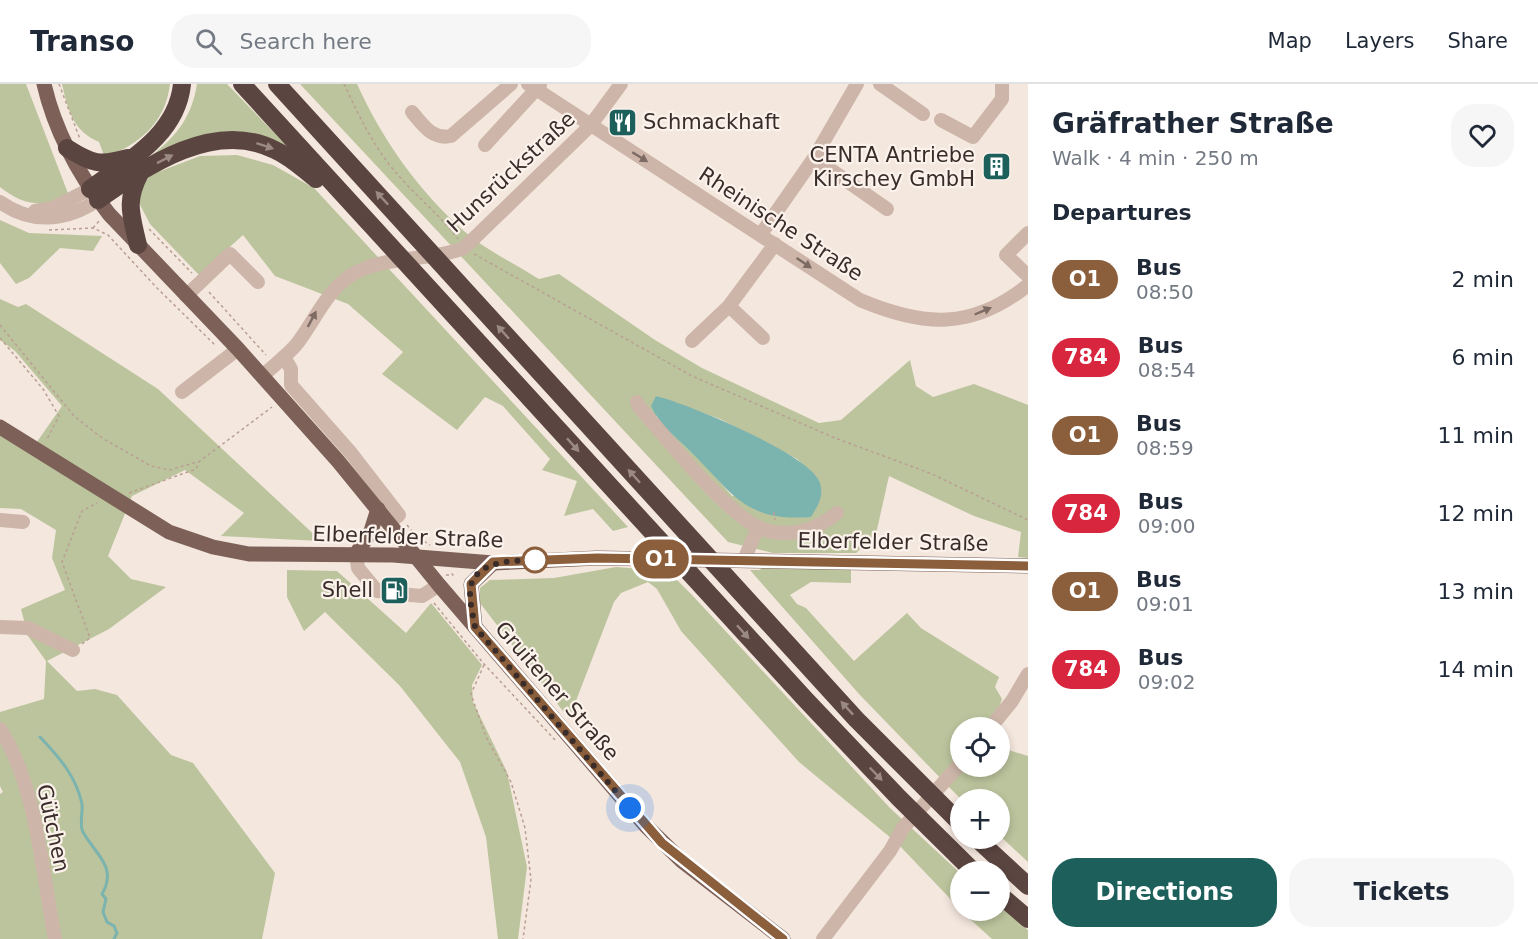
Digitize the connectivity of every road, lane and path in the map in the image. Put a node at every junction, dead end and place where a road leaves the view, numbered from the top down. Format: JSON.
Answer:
{"nodes":[{"id":1,"x":44,"y":84,"type":"edge"},
{"id":2,"x":182,"y":84,"type":"edge"},
{"id":3,"x":242,"y":84,"type":"edge"},
{"id":4,"x":277,"y":84,"type":"edge"},
{"id":5,"x":344,"y":84,"type":"edge"},
{"id":6,"x":511,"y":84,"type":"edge"},
{"id":7,"x":621,"y":84,"type":"edge"},
{"id":8,"x":856,"y":84,"type":"edge"},
{"id":9,"x":880,"y":84,"type":"edge"},
{"id":10,"x":1002,"y":84,"type":"edge"},
{"id":11,"x":535,"y":86,"type":"edge"},
{"id":12,"x":411,"y":112,"type":"dead end"},
{"id":13,"x":923,"y":114,"type":"dead end"},
{"id":14,"x":941,"y":120,"type":"dead end"},
{"id":15,"x":590,"y":126,"type":"junction"},
{"id":16,"x":485,"y":145,"type":"dead end"},
{"id":17,"x":67,"y":148,"type":"junction"},
{"id":18,"x":814,"y":158,"type":"junction"},
{"id":19,"x":136,"y":165,"type":"junction"},
{"id":20,"x":94,"y":195,"type":"junction"},
{"id":21,"x":0,"y":202,"type":"edge"},
{"id":22,"x":887,"y":209,"type":"dead end"},
{"id":23,"x":360,"y":214,"type":"junction"},
{"id":24,"x":48,"y":230,"type":"dead end"},
{"id":25,"x":1028,"y":233,"type":"edge"},
{"id":26,"x":761,"y":234,"type":"junction"},
{"id":27,"x":775,"y":244,"type":"junction"},
{"id":28,"x":138,"y":245,"type":"junction"},
{"id":29,"x":464,"y":248,"type":"junction"},
{"id":30,"x":1028,"y":276,"type":"edge"},
{"id":31,"x":258,"y":282,"type":"dead end"},
{"id":32,"x":1028,"y":285,"type":"edge"},
{"id":33,"x":186,"y":296,"type":"junction"},
{"id":34,"x":729,"y":306,"type":"junction"},
{"id":35,"x":0,"y":324,"type":"edge"},
{"id":36,"x":0,"y":338,"type":"edge"},
{"id":37,"x":763,"y":338,"type":"dead end"},
{"id":38,"x":692,"y":341,"type":"dead end"},
{"id":39,"x":233,"y":353,"type":"junction"},
{"id":40,"x":280,"y":361,"type":"junction"},
{"id":41,"x":267,"y":381,"type":"junction"},
{"id":42,"x":182,"y":392,"type":"dead end"},
{"id":43,"x":637,"y":402,"type":"dead end"},
{"id":44,"x":0,"y":427,"type":"edge"},
{"id":45,"x":42,"y":451,"type":"junction"},
{"id":46,"x":200,"y":461,"type":"junction"},
{"id":47,"x":118,"y":500,"type":"junction"},
{"id":48,"x":93,"y":504,"type":"dead end"},
{"id":49,"x":378,"y":509,"type":"junction"},
{"id":50,"x":837,"y":513,"type":"dead end"},
{"id":51,"x":394,"y":519,"type":"junction"},
{"id":52,"x":0,"y":520,"type":"edge"},
{"id":53,"x":1028,"y":520,"type":"edge"},
{"id":54,"x":22,"y":522,"type":"dead end"},
{"id":55,"x":758,"y":527,"type":"junction"},
{"id":56,"x":356,"y":554,"type":"junction"},
{"id":57,"x":415,"y":555,"type":"junction"},
{"id":58,"x":440,"y":558,"type":"junction"},
{"id":59,"x":744,"y":560,"type":"junction"},
{"id":60,"x":493,"y":562,"type":"junction"},
{"id":61,"x":1028,"y":566,"type":"edge"},
{"id":62,"x":433,"y":589,"type":"junction"},
{"id":63,"x":377,"y":591,"type":"tunnel mouth"},
{"id":64,"x":411,"y":595,"type":"tunnel mouth"},
{"id":65,"x":0,"y":627,"type":"edge"},
{"id":66,"x":475,"y":627,"type":"junction"},
{"id":67,"x":77,"y":647,"type":"joint"},
{"id":68,"x":1028,"y":674,"type":"edge"},
{"id":69,"x":999,"y":717,"type":"edge"},
{"id":70,"x":0,"y":729,"type":"edge"},
{"id":71,"x":950,"y":775,"type":"edge"},
{"id":72,"x":950,"y":814,"type":"edge"},
{"id":73,"x":988,"y":849,"type":"edge"},
{"id":74,"x":963,"y":861,"type":"edge"},
{"id":75,"x":1028,"y":886,"type":"edge"},
{"id":76,"x":1010,"y":903,"type":"edge"},
{"id":77,"x":1028,"y":919,"type":"edge"},
{"id":78,"x":55,"y":939,"type":"edge"},
{"id":79,"x":523,"y":939,"type":"edge"},
{"id":80,"x":783,"y":939,"type":"edge"},
{"id":81,"x":823,"y":939,"type":"edge"}],
"edges":[{"from":1,"to":17,"type":"main road","name":"Gruitener Straße"},
{"from":2,"to":19,"type":"highway"},
{"from":3,"to":23,"type":"highway"},
{"from":72,"to":4,"type":"highway","one_way":true},
{"from":5,"to":29,"type":"path"},
{"from":6,"to":12,"type":"street"},
{"from":7,"to":15,"type":"street","name":"Hunsrückstraße"},
{"from":8,"to":18,"type":"street"},
{"from":9,"to":13,"type":"street"},
{"from":10,"to":14,"type":"street"},
{"from":11,"to":15,"type":"street","name":"Rheinische Straße"},
{"from":11,"to":16,"type":"street"},
{"from":15,"to":26,"type":"street","name":"Rheinische Straße","one_way":true},
{"from":15,"to":29,"type":"street","name":"Hunsrückstraße"},
{"from":17,"to":19,"type":"highway"},
{"from":17,"to":20,"type":"main road","name":"Gruitener Straße"},
{"from":18,"to":22,"type":"street"},
{"from":18,"to":26,"type":"street"},
{"from":19,"to":20,"type":"highway"},
{"from":19,"to":23,"type":"highway","one_way":true},
{"from":19,"to":28,"type":"highway"},
{"from":20,"to":21,"type":"street"},
{"from":20,"to":28,"type":"main road","name":"Gruitener Straße"},
{"from":23,"to":74,"type":"highway","one_way":true},
{"from":24,"to":39,"type":"path"},
{"from":25,"to":30,"type":"street"},
{"from":26,"to":27,"type":"street","name":"Rheinische Straße"},
{"from":27,"to":32,"type":"street","name":"Rheinische Straße","one_way":true},
{"from":27,"to":34,"type":"street"},
{"from":28,"to":33,"type":"main road","name":"Gruitener Straße"},
{"from":40,"to":29,"type":"street","name":"Hunsrückstraße","one_way":true},
{"from":29,"to":53,"type":"path"},
{"from":31,"to":33,"type":"street"},
{"from":33,"to":39,"type":"main road","name":"Gruitener Straße"},
{"from":34,"to":37,"type":"street"},
{"from":34,"to":38,"type":"street"},
{"from":35,"to":46,"type":"path"},
{"from":36,"to":45,"type":"path"},
{"from":39,"to":41,"type":"main road","name":"Gruitener Straße"},
{"from":39,"to":42,"type":"street"},
{"from":40,"to":41,"type":"street","name":"Hunsrückstraße"},
{"from":40,"to":51,"type":"street"},
{"from":41,"to":46,"type":"path"},
{"from":41,"to":49,"type":"main road","name":"Gruitener Straße"},
{"from":43,"to":55,"type":"street"},
{"from":44,"to":45,"type":"main road","name":"Elberfelder Straße"},
{"from":45,"to":47,"type":"main road","name":"Elberfelder Straße"},
{"from":46,"to":47,"type":"path"},
{"from":47,"to":56,"type":"main road","name":"Elberfelder Straße"},
{"from":48,"to":67,"type":"path"},
{"from":49,"to":51,"type":"main road","name":"Gruitener Straße"},
{"from":49,"to":56,"type":"main road"},
{"from":50,"to":55,"type":"street"},
{"from":51,"to":57,"type":"main road","name":"Gruitener Straße"},
{"from":51,"to":58,"type":"path"},
{"from":52,"to":54,"type":"street"},
{"from":55,"to":59,"type":"street"},
{"from":56,"to":57,"type":"main road","name":"Elberfelder Straße"},
{"from":56,"to":63,"type":"street"},
{"from":57,"to":58,"type":"main road","name":"Elberfelder Straße"},
{"from":57,"to":62,"type":"main road","name":"Gruitener Straße"},
{"from":58,"to":60,"type":"main road","name":"Elberfelder Straße"},
{"from":59,"to":60,"type":"main road","name":"Elberfelder Straße"},
{"from":59,"to":61,"type":"main road","name":"Elberfelder Straße"},
{"from":60,"to":66,"type":"main road"},
{"from":62,"to":64,"type":"street"},
{"from":62,"to":66,"type":"main road","name":"Gruitener Straße"},
{"from":62,"to":79,"type":"path"},
{"from":65,"to":67,"type":"street"},
{"from":66,"to":80,"type":"main road","name":"Gruitener Straße"},
{"from":68,"to":69,"type":"street"},
{"from":70,"to":78,"type":"street","name":"Gütchen"},
{"from":71,"to":81,"type":"street"},
{"from":73,"to":75,"type":"highway"},
{"from":76,"to":77,"type":"highway"}]}
